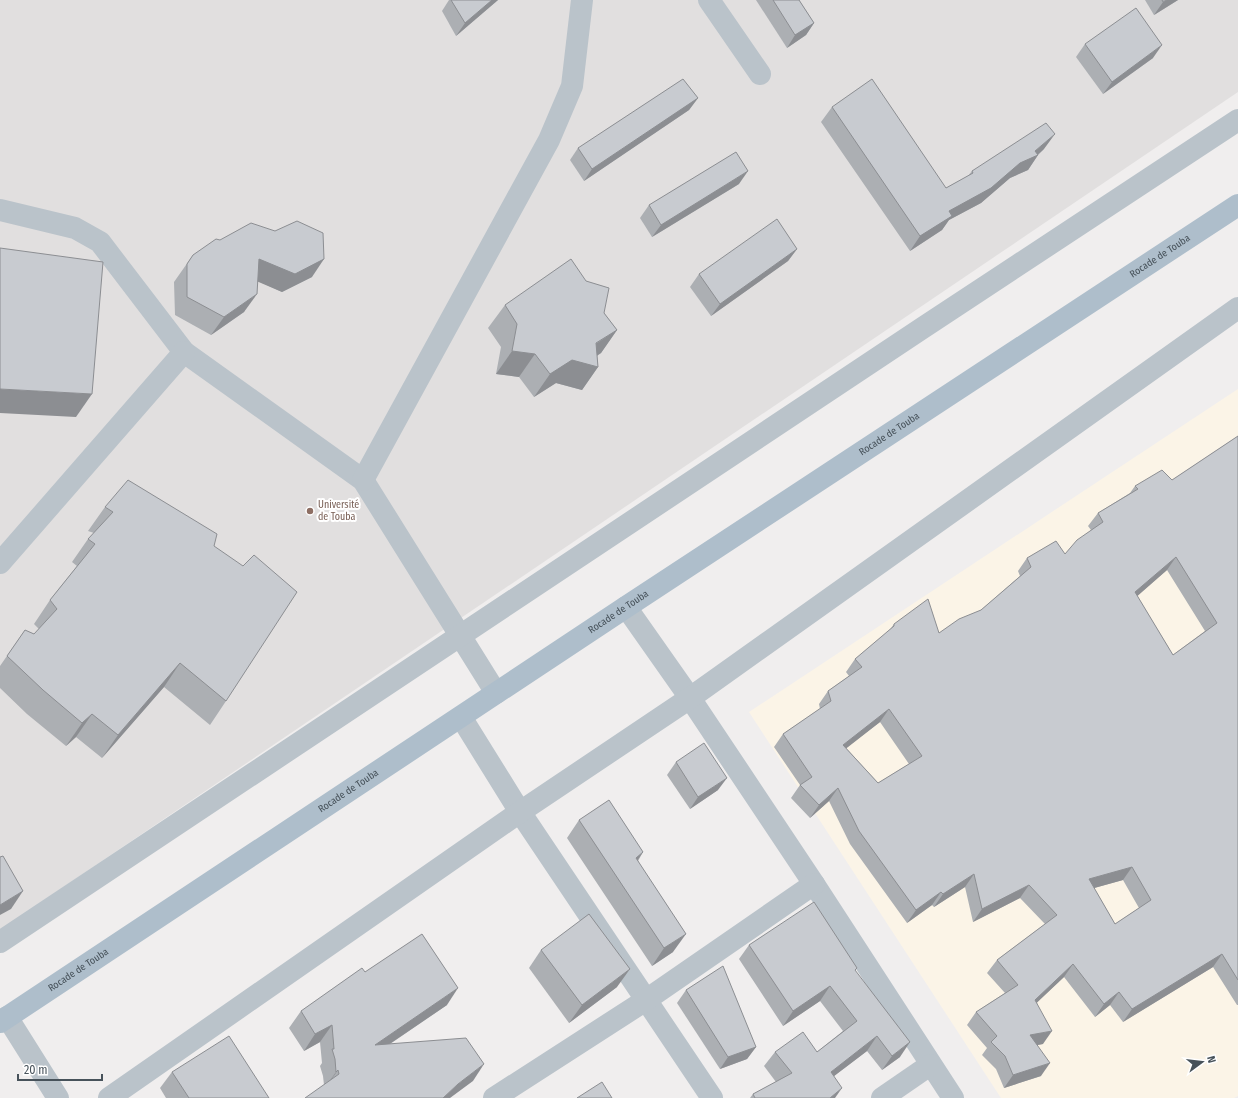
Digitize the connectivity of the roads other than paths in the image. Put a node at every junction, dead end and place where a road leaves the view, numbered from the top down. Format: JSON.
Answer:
{"nodes":[{"id":1,"x":582,"y":0,"type":"edge"},
{"id":2,"x":709,"y":0,"type":"edge"},
{"id":3,"x":760,"y":74,"type":"dead end"},
{"id":4,"x":1238,"y":120,"type":"edge"},
{"id":5,"x":1238,"y":205,"type":"edge"},
{"id":6,"x":0,"y":210,"type":"edge"},
{"id":7,"x":1238,"y":308,"type":"edge"},
{"id":8,"x":184,"y":352,"type":"junction"},
{"id":9,"x":363,"y":480,"type":"junction"},
{"id":10,"x":0,"y":563,"type":"edge"},
{"id":11,"x":626,"y":607,"type":"junction"},
{"id":12,"x":461,"y":635,"type":"junction"},
{"id":13,"x":496,"y":693,"type":"junction"},
{"id":14,"x":690,"y":698,"type":"junction"},
{"id":15,"x":461,"y":717,"type":"junction"},
{"id":16,"x":520,"y":812,"type":"junction"},
{"id":17,"x":814,"y":884,"type":"junction"},
{"id":18,"x":0,"y":942,"type":"edge"},
{"id":19,"x":646,"y":1000,"type":"junction"},
{"id":20,"x":4,"y":1020,"type":"edge"},
{"id":21,"x":930,"y":1064,"type":"junction"},
{"id":22,"x":58,"y":1098,"type":"edge"},
{"id":23,"x":109,"y":1098,"type":"edge"},
{"id":24,"x":494,"y":1098,"type":"edge"},
{"id":25,"x":712,"y":1098,"type":"edge"},
{"id":26,"x":882,"y":1098,"type":"edge"},
{"id":27,"x":953,"y":1098,"type":"edge"}],
"edges":[{"from":1,"to":9,"type":"street"},
{"from":2,"to":3,"type":"street"},
{"from":4,"to":12,"type":"street"},
{"from":5,"to":11,"type":"main road","name":"Rocade de Touba"},
{"from":6,"to":8,"type":"street"},
{"from":7,"to":14,"type":"street"},
{"from":8,"to":9,"type":"street"},
{"from":8,"to":10,"type":"street"},
{"from":9,"to":12,"type":"street"},
{"from":11,"to":13,"type":"main road","name":"Rocade de Touba"},
{"from":11,"to":14,"type":"street"},
{"from":12,"to":13,"type":"street"},
{"from":12,"to":18,"type":"street"},
{"from":13,"to":15,"type":"main road","name":"Rocade de Touba"},
{"from":14,"to":16,"type":"street"},
{"from":14,"to":17,"type":"street"},
{"from":15,"to":16,"type":"street"},
{"from":15,"to":20,"type":"main road","name":"Rocade de Touba"},
{"from":16,"to":19,"type":"street"},
{"from":16,"to":23,"type":"street"},
{"from":17,"to":19,"type":"street"},
{"from":17,"to":21,"type":"street"},
{"from":19,"to":24,"type":"street"},
{"from":19,"to":25,"type":"street"},
{"from":20,"to":22,"type":"street"},
{"from":21,"to":26,"type":"street"},
{"from":21,"to":27,"type":"street"}]}
